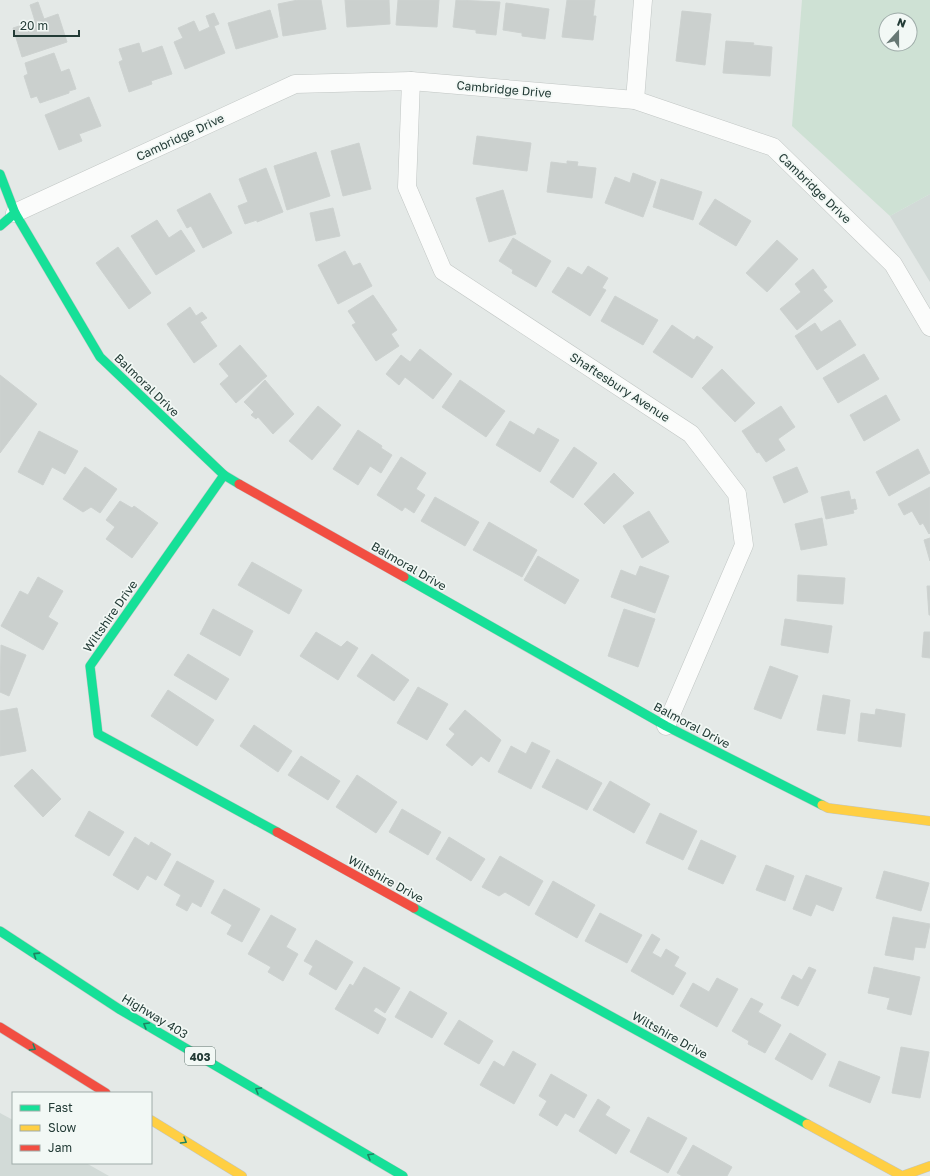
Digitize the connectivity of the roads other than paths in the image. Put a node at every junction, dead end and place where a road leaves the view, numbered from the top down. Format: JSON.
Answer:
{"nodes":[{"id":1,"x":643,"y":0,"type":"edge"},
{"id":2,"x":410,"y":81,"type":"junction"},
{"id":3,"x":635,"y":100,"type":"junction"},
{"id":4,"x":0,"y":174,"type":"edge"},
{"id":5,"x":15,"y":213,"type":"junction"},
{"id":6,"x":0,"y":226,"type":"edge"},
{"id":7,"x":930,"y":327,"type":"edge"},
{"id":8,"x":224,"y":475,"type":"junction"},
{"id":9,"x":666,"y":726,"type":"junction"},
{"id":10,"x":930,"y":821,"type":"edge"},
{"id":11,"x":0,"y":931,"type":"edge"},
{"id":12,"x":0,"y":1027,"type":"edge"},
{"id":13,"x":104,"y":1092,"type":"edge"},
{"id":14,"x":152,"y":1121,"type":"edge"},
{"id":15,"x":930,"y":1166,"type":"edge"},
{"id":16,"x":242,"y":1176,"type":"edge"},
{"id":17,"x":404,"y":1176,"type":"edge"}],
"edges":[{"from":1,"to":3,"type":"street"},
{"from":2,"to":3,"type":"street","name":"Cambridge Drive"},
{"from":2,"to":5,"type":"street","name":"Cambridge Drive"},
{"from":2,"to":9,"type":"street","name":"Shaftesbury Avenue"},
{"from":3,"to":7,"type":"street","name":"Cambridge Drive"},
{"from":4,"to":5,"type":"main road","name":"Balmoral Drive"},
{"from":5,"to":6,"type":"main road"},
{"from":5,"to":8,"type":"main road","name":"Balmoral Drive"},
{"from":8,"to":9,"type":"main road","name":"Balmoral Drive"},
{"from":8,"to":15,"type":"main road","name":"Wiltshire Drive"},
{"from":9,"to":10,"type":"main road","name":"Balmoral Drive"},
{"from":17,"to":11,"type":"main road","name":"Highway 403","number":"403","one_way":true},
{"from":12,"to":13,"type":"main road","one_way":true},
{"from":14,"to":16,"type":"main road","one_way":true}]}
